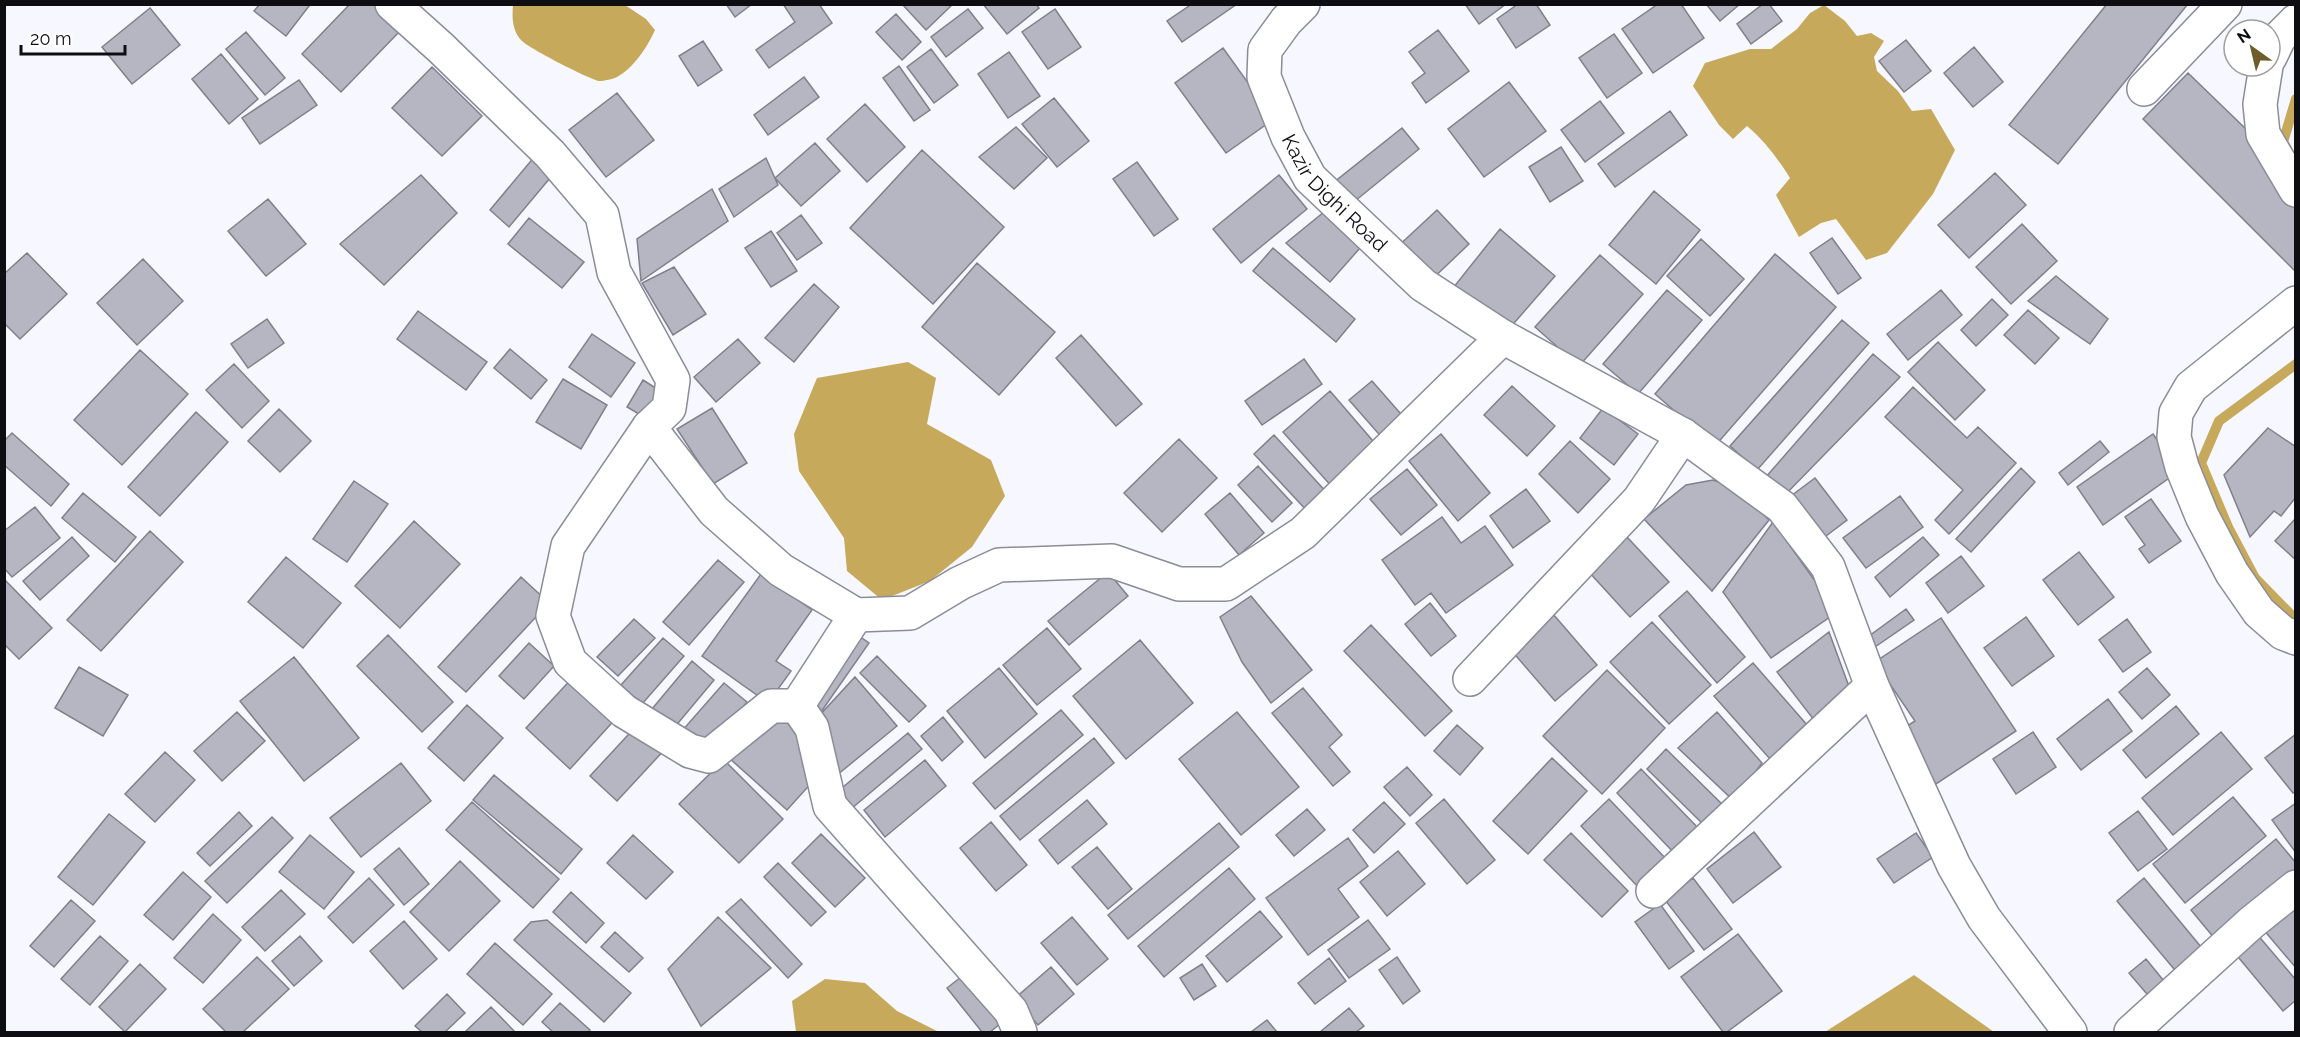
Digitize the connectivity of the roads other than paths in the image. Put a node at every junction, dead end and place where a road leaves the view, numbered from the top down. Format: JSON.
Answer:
{"nodes":[{"id":1,"x":392,"y":4,"type":"edge"},
{"id":2,"x":1303,"y":4,"type":"edge"},
{"id":3,"x":2225,"y":4,"type":"edge"},
{"id":4,"x":2295,"y":21,"type":"edge"},
{"id":5,"x":2282,"y":35,"type":"edge"},
{"id":6,"x":2264,"y":78,"type":"edge"},
{"id":7,"x":2144,"y":89,"type":"dead end"},
{"id":8,"x":2295,"y":190,"type":"edge"},
{"id":9,"x":2295,"y":303,"type":"edge"},
{"id":10,"x":1503,"y":337,"type":"junction"},
{"id":11,"x":649,"y":427,"type":"junction"},
{"id":12,"x":1683,"y":435,"type":"junction"},
{"id":13,"x":856,"y":615,"type":"junction"},
{"id":14,"x":2295,"y":638,"type":"edge"},
{"id":15,"x":1470,"y":679,"type":"dead end"},
{"id":16,"x":1872,"y":686,"type":"junction"},
{"id":17,"x":797,"y":706,"type":"junction"},
{"id":18,"x":2295,"y":887,"type":"edge"},
{"id":19,"x":1653,"y":891,"type":"dead end"},
{"id":20,"x":1020,"y":1032,"type":"edge"},
{"id":21,"x":2070,"y":1032,"type":"edge"},
{"id":22,"x":2131,"y":1032,"type":"edge"}],
"edges":[{"from":1,"to":11,"type":"street"},
{"from":2,"to":10,"type":"street","name":"Kazir Dighi Road"},
{"from":3,"to":7,"type":"street"},
{"from":4,"to":5,"type":"street"},
{"from":6,"to":8,"type":"street"},
{"from":9,"to":14,"type":"street"},
{"from":10,"to":12,"type":"street","name":"Kazir Dighi Road"},
{"from":10,"to":13,"type":"street"},
{"from":11,"to":13,"type":"street"},
{"from":11,"to":17,"type":"street"},
{"from":12,"to":15,"type":"street"},
{"from":12,"to":16,"type":"street","name":"Kazir Dighi Road"},
{"from":13,"to":17,"type":"street"},
{"from":16,"to":19,"type":"street"},
{"from":16,"to":21,"type":"street","name":"Kazir Dighi Road"},
{"from":17,"to":20,"type":"street"},
{"from":18,"to":22,"type":"street"}]}
